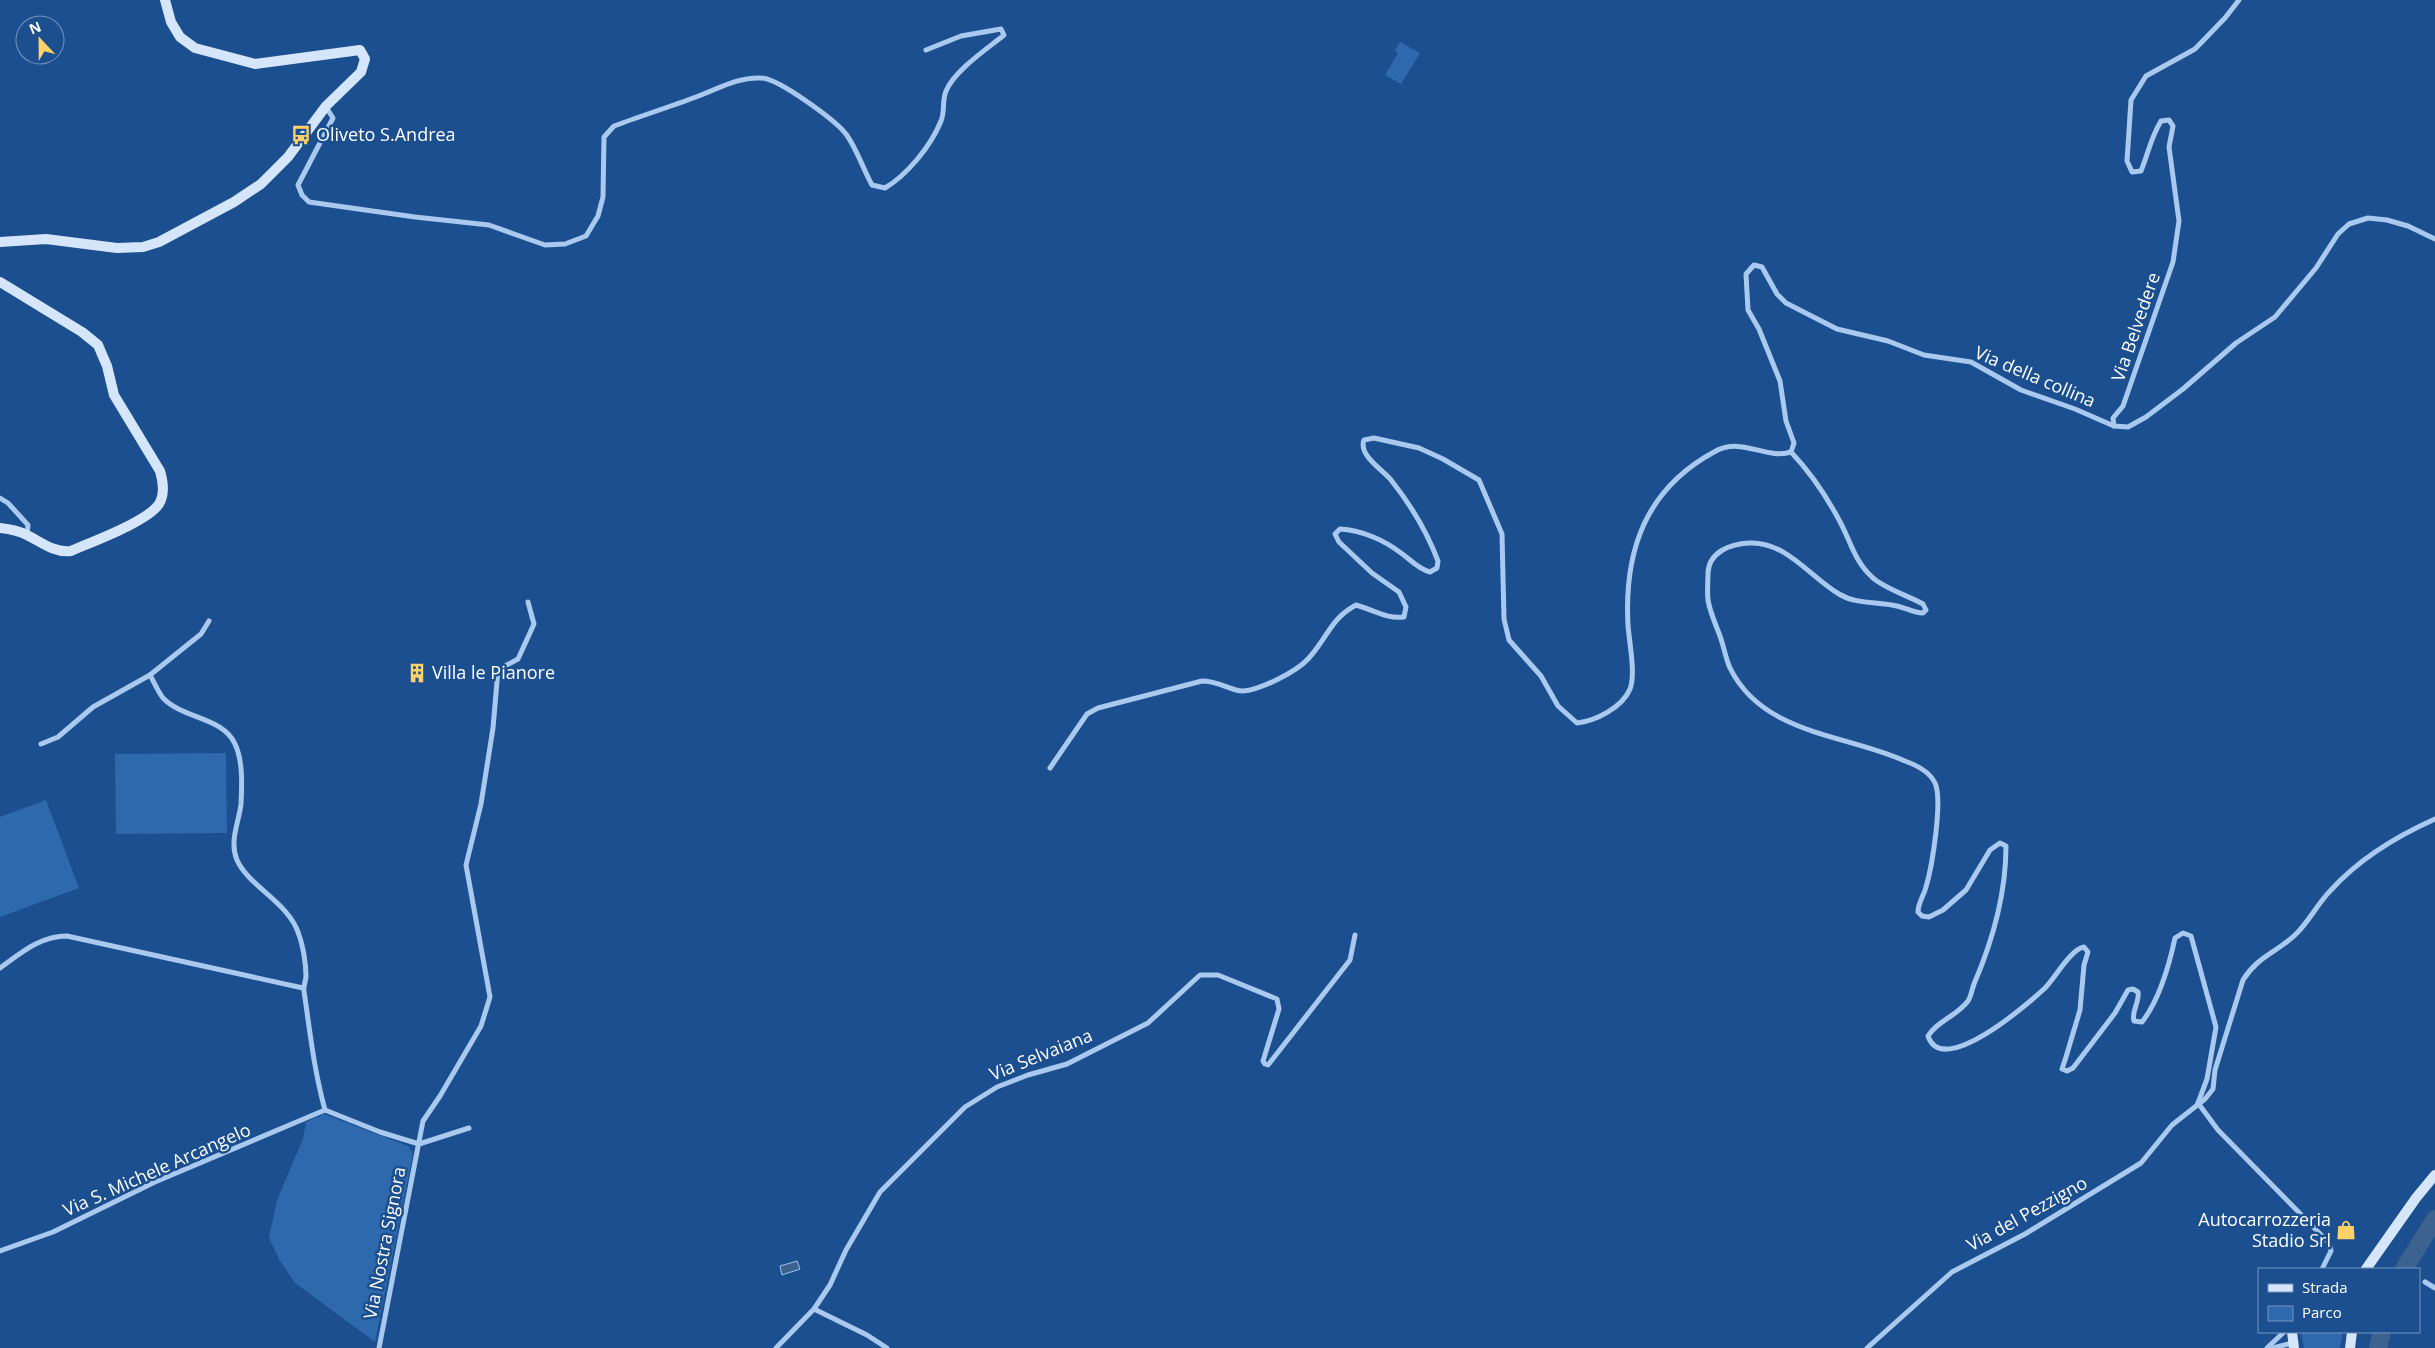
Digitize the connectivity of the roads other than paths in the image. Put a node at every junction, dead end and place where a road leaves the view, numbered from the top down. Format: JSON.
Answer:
{"nodes":[{"id":1,"x":165,"y":0,"type":"edge"},
{"id":2,"x":2239,"y":0,"type":"edge"},
{"id":3,"x":926,"y":50,"type":"dead end"},
{"id":4,"x":326,"y":106,"type":"junction"},
{"id":5,"x":2435,"y":239,"type":"edge"},
{"id":6,"x":0,"y":242,"type":"edge"},
{"id":7,"x":0,"y":282,"type":"edge"},
{"id":8,"x":2114,"y":426,"type":"junction"},
{"id":9,"x":1791,"y":452,"type":"junction"},
{"id":10,"x":0,"y":498,"type":"edge"},
{"id":11,"x":0,"y":528,"type":"edge"},
{"id":12,"x":26,"y":535,"type":"junction"},
{"id":13,"x":528,"y":602,"type":"dead end"},
{"id":14,"x":209,"y":621,"type":"dead end"},
{"id":15,"x":150,"y":675,"type":"junction"},
{"id":16,"x":42,"y":744,"type":"dead end"},
{"id":17,"x":1050,"y":768,"type":"dead end"},
{"id":18,"x":2435,"y":819,"type":"edge"},
{"id":19,"x":1355,"y":935,"type":"dead end"},
{"id":20,"x":0,"y":968,"type":"edge"},
{"id":21,"x":303,"y":988,"type":"junction"},
{"id":22,"x":2198,"y":1103,"type":"junction"},
{"id":23,"x":325,"y":1110,"type":"junction"},
{"id":24,"x":469,"y":1128,"type":"dead end"},
{"id":25,"x":419,"y":1144,"type":"junction"},
{"id":26,"x":2435,"y":1175,"type":"edge"},
{"id":27,"x":0,"y":1251,"type":"edge"},
{"id":28,"x":2322,"y":1268,"type":"edge"},
{"id":29,"x":2367,"y":1268,"type":"edge"},
{"id":30,"x":2425,"y":1282,"type":"dead end"},
{"id":31,"x":2435,"y":1288,"type":"edge"},
{"id":32,"x":814,"y":1310,"type":"junction"},
{"id":33,"x":2283,"y":1333,"type":"edge"},
{"id":34,"x":2292,"y":1333,"type":"edge"},
{"id":35,"x":2352,"y":1333,"type":"edge"},
{"id":36,"x":2293,"y":1346,"type":"edge"},
{"id":37,"x":380,"y":1348,"type":"edge"},
{"id":38,"x":776,"y":1348,"type":"edge"},
{"id":39,"x":887,"y":1348,"type":"edge"},
{"id":40,"x":1867,"y":1348,"type":"edge"},
{"id":41,"x":2267,"y":1348,"type":"edge"},
{"id":42,"x":2273,"y":1348,"type":"edge"},
{"id":43,"x":2350,"y":1348,"type":"edge"}],
"edges":[{"from":1,"to":4,"type":"street"},
{"from":2,"to":8,"type":"street","name":"Via Belvedere"},
{"from":3,"to":4,"type":"street"},
{"from":4,"to":6,"type":"street"},
{"from":5,"to":8,"type":"street"},
{"from":7,"to":12,"type":"street"},
{"from":8,"to":9,"type":"street","name":"Via della collina"},
{"from":9,"to":17,"type":"street"},
{"from":9,"to":22,"type":"street"},
{"from":10,"to":12,"type":"street"},
{"from":11,"to":12,"type":"street"},
{"from":13,"to":25,"type":"street","name":"Via Nostra Signora"},
{"from":14,"to":15,"type":"street"},
{"from":15,"to":16,"type":"street"},
{"from":15,"to":21,"type":"street"},
{"from":18,"to":22,"type":"street","name":"Via del Pezzigno"},
{"from":19,"to":32,"type":"street","name":"Via Selvaiana"},
{"from":20,"to":21,"type":"street"},
{"from":21,"to":23,"type":"street"},
{"from":22,"to":28,"type":"street"},
{"from":22,"to":40,"type":"street","name":"Via del Pezzigno"},
{"from":23,"to":25,"type":"street"},
{"from":23,"to":27,"type":"street","name":"Via S. Michele Arcangelo"},
{"from":24,"to":25,"type":"street"},
{"from":25,"to":37,"type":"street","name":"Via Nostra Signora"},
{"from":26,"to":29,"type":"street"},
{"from":30,"to":31,"type":"street"},
{"from":32,"to":38,"type":"street"},
{"from":32,"to":39,"type":"street"},
{"from":33,"to":41,"type":"street"},
{"from":34,"to":36,"type":"street"},
{"from":35,"to":43,"type":"street"},
{"from":36,"to":42,"type":"street"}]}
